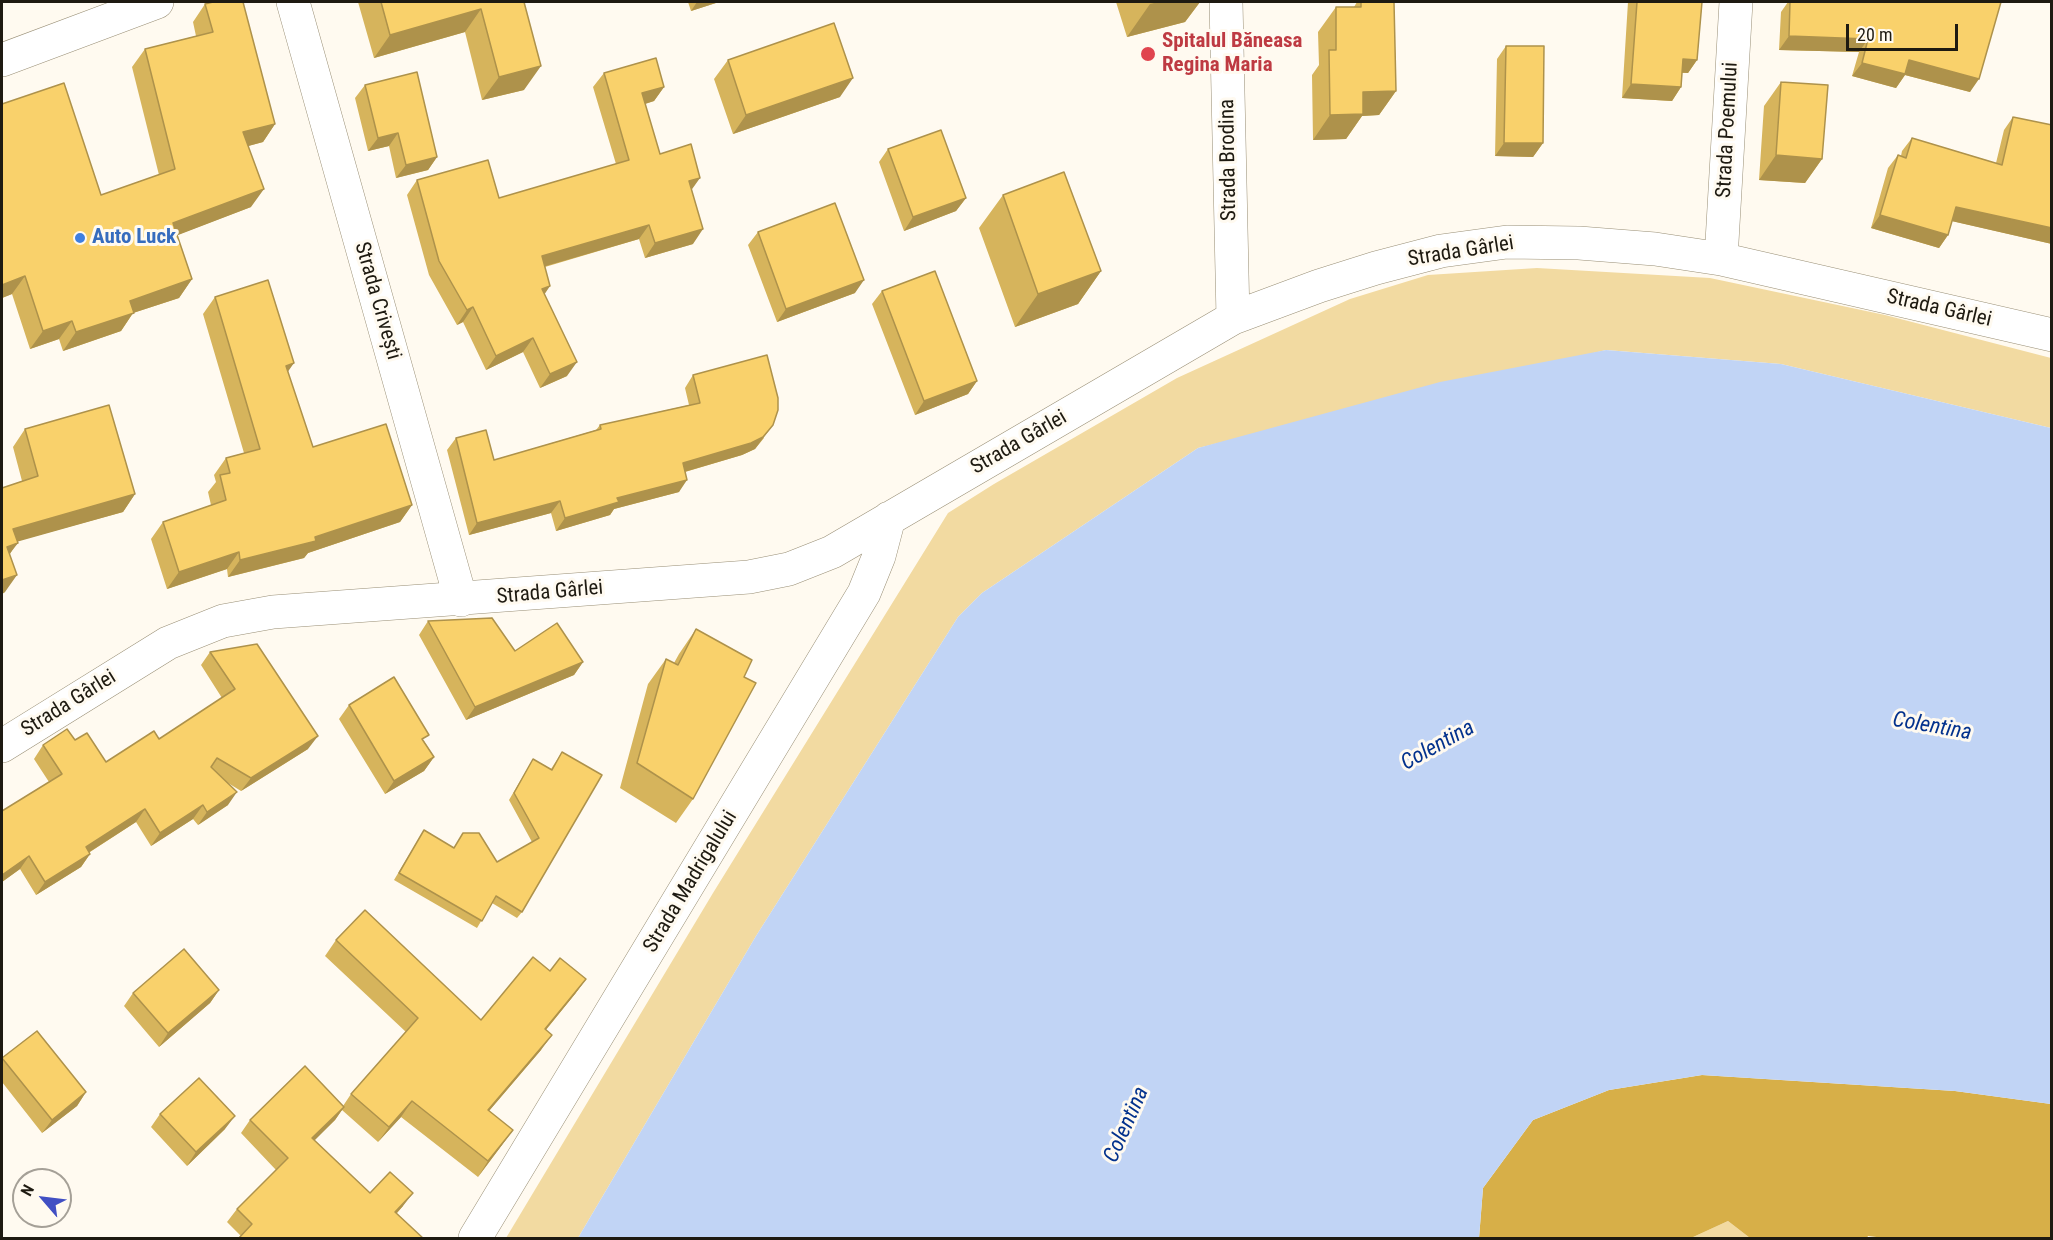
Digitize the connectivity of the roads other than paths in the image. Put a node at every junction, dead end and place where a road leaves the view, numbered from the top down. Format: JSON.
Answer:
{"nodes":[{"id":1,"x":157,"y":2,"type":"edge"},
{"id":2,"x":294,"y":2,"type":"edge"},
{"id":3,"x":1226,"y":2,"type":"edge"},
{"id":4,"x":1736,"y":2,"type":"edge"},
{"id":5,"x":2,"y":60,"type":"edge"},
{"id":6,"x":1720,"y":259,"type":"junction"},
{"id":7,"x":1233,"y":318,"type":"junction"},
{"id":8,"x":2052,"y":335,"type":"edge"},
{"id":9,"x":889,"y":518,"type":"junction"},
{"id":10,"x":461,"y":600,"type":"junction"},
{"id":11,"x":2,"y":746,"type":"edge"},
{"id":12,"x":475,"y":1239,"type":"edge"}],
"edges":[{"from":1,"to":5,"type":"street"},
{"from":2,"to":10,"type":"street","name":"Strada Crivești"},
{"from":3,"to":7,"type":"street","name":"Strada Brodina"},
{"from":4,"to":6,"type":"street","name":"Strada Poemului"},
{"from":6,"to":7,"type":"street","name":"Strada Gârlei"},
{"from":6,"to":8,"type":"street","name":"Strada Gârlei"},
{"from":7,"to":9,"type":"street","name":"Strada Gârlei"},
{"from":9,"to":10,"type":"street","name":"Strada Gârlei"},
{"from":9,"to":12,"type":"street","name":"Strada Madrigalului"},
{"from":10,"to":11,"type":"street","name":"Strada Gârlei"}]}
